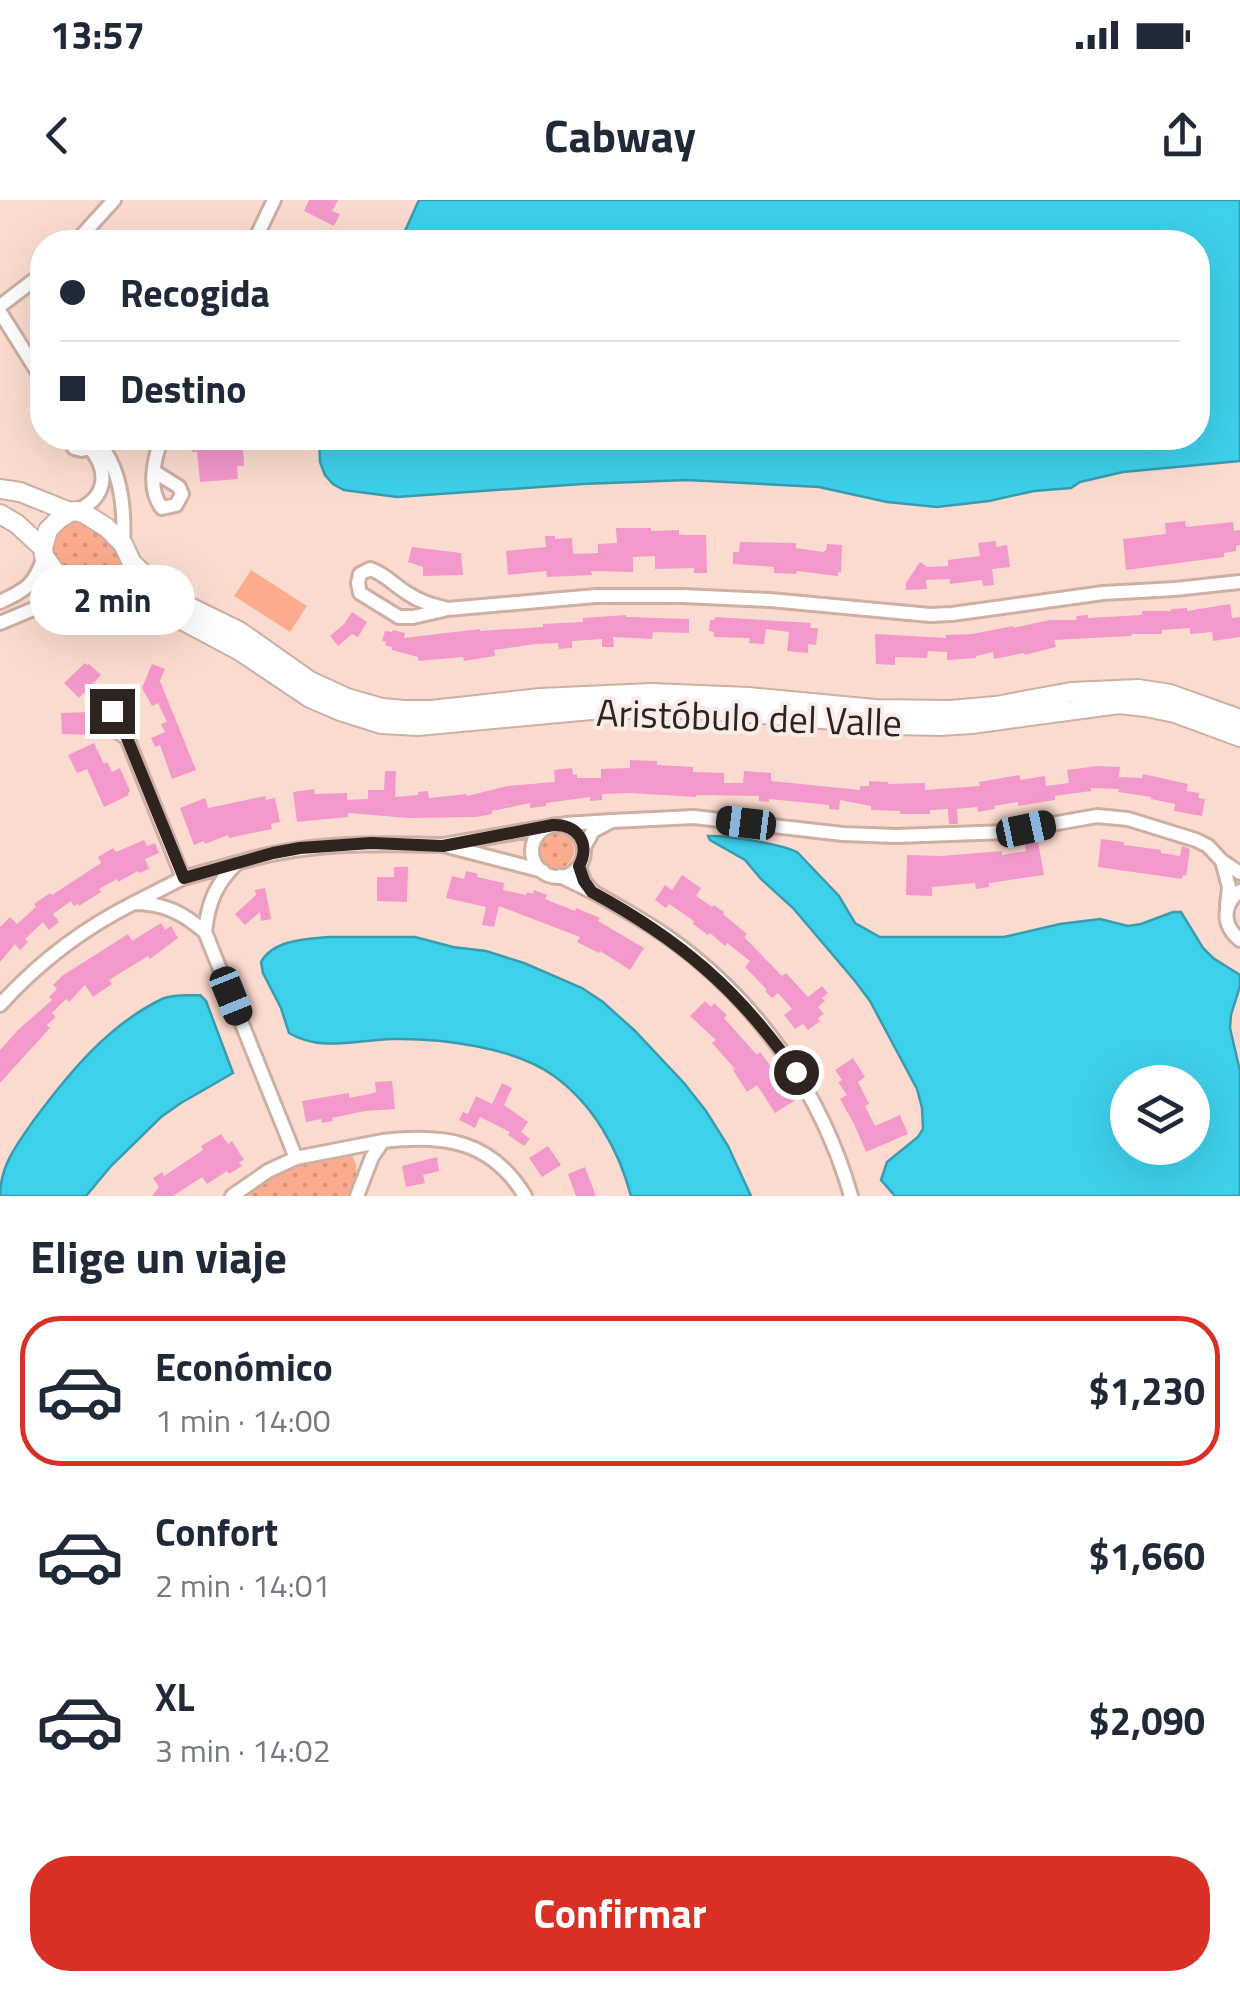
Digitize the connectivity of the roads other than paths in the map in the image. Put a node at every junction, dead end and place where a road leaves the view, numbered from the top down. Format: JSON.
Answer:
{"nodes":[{"id":1,"x":114,"y":200,"type":"edge"},
{"id":2,"x":274,"y":200,"type":"edge"},
{"id":3,"x":87,"y":230,"type":"edge"},
{"id":4,"x":260,"y":230,"type":"edge"},
{"id":5,"x":30,"y":284,"type":"edge"},
{"id":6,"x":0,"y":309,"type":"edge"},
{"id":7,"x":30,"y":359,"type":"edge"},
{"id":8,"x":95,"y":450,"type":"edge"},
{"id":9,"x":102,"y":450,"type":"edge"},
{"id":10,"x":158,"y":450,"type":"edge"},
{"id":11,"x":155,"y":472,"type":"dead end"},
{"id":12,"x":101,"y":488,"type":"junction"},
{"id":13,"x":0,"y":489,"type":"edge"},
{"id":14,"x":119,"y":489,"type":"junction"},
{"id":15,"x":73,"y":511,"type":"junction"},
{"id":16,"x":0,"y":514,"type":"edge"},
{"id":17,"x":123,"y":544,"type":"junction"},
{"id":18,"x":44,"y":552,"type":"junction"},
{"id":19,"x":132,"y":563,"type":"junction"},
{"id":20,"x":1240,"y":582,"type":"edge"},
{"id":21,"x":96,"y":600,"type":"junction"},
{"id":22,"x":0,"y":602,"type":"edge"},
{"id":23,"x":448,"y":610,"type":"junction"},
{"id":24,"x":0,"y":623,"type":"edge"},
{"id":25,"x":1240,"y":719,"type":"edge"},
{"id":26,"x":1240,"y":737,"type":"edge"},
{"id":27,"x":127,"y":738,"type":"dead end"},
{"id":28,"x":612,"y":821,"type":"junction"},
{"id":29,"x":553,"y":826,"type":"junction"},
{"id":30,"x":443,"y":846,"type":"junction"},
{"id":31,"x":584,"y":847,"type":"junction"},
{"id":32,"x":1222,"y":861,"type":"junction"},
{"id":33,"x":237,"y":864,"type":"junction"},
{"id":34,"x":579,"y":866,"type":"junction"},
{"id":35,"x":543,"y":871,"type":"junction"},
{"id":36,"x":1240,"y":874,"type":"edge"},
{"id":37,"x":560,"y":876,"type":"junction"},
{"id":38,"x":184,"y":878,"type":"junction"},
{"id":39,"x":1240,"y":891,"type":"edge"},
{"id":40,"x":592,"y":892,"type":"junction"},
{"id":41,"x":134,"y":903,"type":"junction"},
{"id":42,"x":1228,"y":906,"type":"junction"},
{"id":43,"x":205,"y":932,"type":"junction"},
{"id":44,"x":1240,"y":940,"type":"edge"},
{"id":45,"x":0,"y":1005,"type":"edge"},
{"id":46,"x":384,"y":1141,"type":"junction"},
{"id":47,"x":296,"y":1158,"type":"junction"},
{"id":48,"x":232,"y":1196,"type":"edge"},
{"id":49,"x":357,"y":1196,"type":"edge"},
{"id":50,"x":525,"y":1196,"type":"edge"},
{"id":51,"x":850,"y":1196,"type":"edge"}],
"edges":[{"from":1,"to":3,"type":"street"},
{"from":2,"to":4,"type":"street"},
{"from":5,"to":6,"type":"street"},
{"from":6,"to":7,"type":"street"},
{"from":8,"to":12,"type":"street"},
{"from":9,"to":14,"type":"street"},
{"from":10,"to":11,"type":"street"},
{"from":12,"to":14,"type":"street"},
{"from":12,"to":15,"type":"street"},
{"from":13,"to":15,"type":"street"},
{"from":14,"to":17,"type":"street"},
{"from":15,"to":17,"type":"street"},
{"from":15,"to":18,"type":"street"},
{"from":16,"to":18,"type":"street"},
{"from":17,"to":19,"type":"street"},
{"from":18,"to":21,"type":"street"},
{"from":18,"to":22,"type":"street"},
{"from":19,"to":21,"type":"street"},
{"from":19,"to":25,"type":"street","name":"Aristóbulo del Valle"},
{"from":20,"to":23,"type":"street"},
{"from":21,"to":24,"type":"street"},
{"from":21,"to":26,"type":"street","name":"Aristóbulo del Valle"},
{"from":23,"to":23,"type":"street"},
{"from":27,"to":38,"type":"street"},
{"from":28,"to":29,"type":"street"},
{"from":28,"to":31,"type":"street"},
{"from":28,"to":32,"type":"street"},
{"from":29,"to":30,"type":"street"},
{"from":29,"to":31,"type":"street"},
{"from":29,"to":35,"type":"street"},
{"from":30,"to":33,"type":"street"},
{"from":30,"to":35,"type":"street"},
{"from":31,"to":34,"type":"street"},
{"from":32,"to":36,"type":"street"},
{"from":32,"to":42,"type":"street"},
{"from":33,"to":38,"type":"street"},
{"from":33,"to":43,"type":"street"},
{"from":34,"to":37,"type":"street"},
{"from":34,"to":40,"type":"street"},
{"from":35,"to":37,"type":"street"},
{"from":37,"to":40,"type":"street"},
{"from":38,"to":41,"type":"street"},
{"from":39,"to":42,"type":"street"},
{"from":40,"to":51,"type":"street"},
{"from":41,"to":43,"type":"street"},
{"from":41,"to":45,"type":"street"},
{"from":42,"to":44,"type":"street"},
{"from":43,"to":47,"type":"street"},
{"from":46,"to":47,"type":"street"},
{"from":46,"to":49,"type":"street"},
{"from":46,"to":50,"type":"street"},
{"from":47,"to":48,"type":"street"}]}
